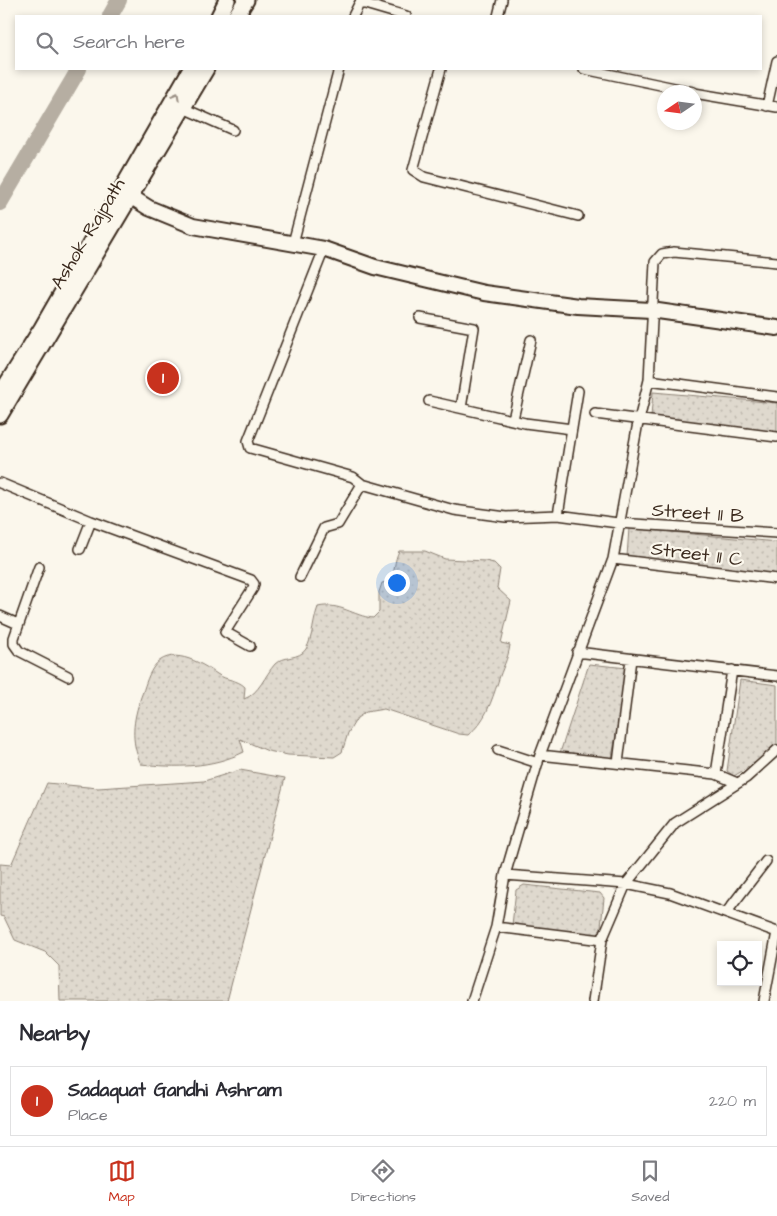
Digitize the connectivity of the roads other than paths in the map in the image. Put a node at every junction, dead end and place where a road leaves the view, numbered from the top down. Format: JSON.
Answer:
{"nodes":[{"id":1,"x":227,"y":0,"type":"edge"},
{"id":2,"x":246,"y":0,"type":"edge"},
{"id":3,"x":502,"y":0,"type":"edge"},
{"id":4,"x":219,"y":15,"type":"edge"},
{"id":5,"x":237,"y":15,"type":"edge"},
{"id":6,"x":353,"y":15,"type":"edge"},
{"id":7,"x":403,"y":15,"type":"edge"},
{"id":8,"x":498,"y":15,"type":"edge"},
{"id":9,"x":777,"y":61,"type":"edge"},
{"id":10,"x":189,"y":70,"type":"edge"},
{"id":11,"x":205,"y":70,"type":"edge"},
{"id":12,"x":339,"y":70,"type":"edge"},
{"id":13,"x":441,"y":70,"type":"edge"},
{"id":14,"x":589,"y":70,"type":"edge"},
{"id":15,"x":657,"y":85,"type":"edge"},
{"id":16,"x":702,"y":94,"type":"edge"},
{"id":17,"x":767,"y":106,"type":"junction"},
{"id":18,"x":183,"y":108,"type":"junction"},
{"id":19,"x":777,"y":108,"type":"edge"},
{"id":20,"x":233,"y":130,"type":"dead end"},
{"id":21,"x":126,"y":193,"type":"junction"},
{"id":22,"x":578,"y":216,"type":"dead end"},
{"id":23,"x":293,"y":243,"type":"junction"},
{"id":24,"x":324,"y":248,"type":"junction"},
{"id":25,"x":777,"y":262,"type":"edge"},
{"id":26,"x":651,"y":310,"type":"junction"},
{"id":27,"x":420,"y":318,"type":"dead end"},
{"id":28,"x":777,"y":328,"type":"edge"},
{"id":29,"x":531,"y":340,"type":"dead end"},
{"id":30,"x":649,"y":380,"type":"junction"},
{"id":31,"x":578,"y":392,"type":"dead end"},
{"id":32,"x":0,"y":395,"type":"edge"},
{"id":33,"x":777,"y":396,"type":"edge"},
{"id":34,"x":429,"y":401,"type":"dead end"},
{"id":35,"x":461,"y":408,"type":"junction"},
{"id":36,"x":595,"y":414,"type":"dead end"},
{"id":37,"x":0,"y":416,"type":"edge"},
{"id":38,"x":513,"y":419,"type":"junction"},
{"id":39,"x":638,"y":420,"type":"junction"},
{"id":40,"x":572,"y":430,"type":"junction"},
{"id":41,"x":777,"y":437,"type":"edge"},
{"id":42,"x":0,"y":482,"type":"edge"},
{"id":43,"x":362,"y":484,"type":"junction"},
{"id":44,"x":558,"y":515,"type":"junction"},
{"id":45,"x":91,"y":521,"type":"junction"},
{"id":46,"x":618,"y":523,"type":"junction"},
{"id":47,"x":777,"y":533,"type":"edge"},
{"id":48,"x":80,"y":549,"type":"dead end"},
{"id":49,"x":613,"y":559,"type":"junction"},
{"id":50,"x":39,"y":567,"type":"dead end"},
{"id":51,"x":300,"y":577,"type":"dead end"},
{"id":52,"x":777,"y":579,"type":"edge"},
{"id":53,"x":0,"y":616,"type":"edge"},
{"id":54,"x":18,"y":624,"type":"junction"},
{"id":55,"x":250,"y":646,"type":"dead end"},
{"id":56,"x":577,"y":652,"type":"junction"},
{"id":57,"x":631,"y":659,"type":"junction"},
{"id":58,"x":732,"y":670,"type":"junction"},
{"id":59,"x":68,"y":676,"type":"dead end"},
{"id":60,"x":777,"y":676,"type":"edge"},
{"id":61,"x":498,"y":750,"type":"dead end"},
{"id":62,"x":777,"y":750,"type":"edge"},
{"id":63,"x":539,"y":759,"type":"junction"},
{"id":64,"x":618,"y":763,"type":"junction"},
{"id":65,"x":716,"y":774,"type":"junction"},
{"id":66,"x":737,"y":783,"type":"junction"},
{"id":67,"x":766,"y":861,"type":"dead end"},
{"id":68,"x":505,"y":875,"type":"junction"},
{"id":69,"x":626,"y":884,"type":"junction"},
{"id":70,"x":726,"y":913,"type":"junction"},
{"id":71,"x":496,"y":927,"type":"junction"},
{"id":72,"x":777,"y":932,"type":"edge"},
{"id":73,"x":602,"y":940,"type":"junction"},
{"id":74,"x":472,"y":1001,"type":"edge"},
{"id":75,"x":593,"y":1001,"type":"edge"},
{"id":76,"x":764,"y":1001,"type":"edge"}],
"edges":[{"from":1,"to":4,"type":"main road"},
{"from":2,"to":5,"type":"main road"},
{"from":3,"to":8,"type":"street"},
{"from":6,"to":7,"type":"street"},
{"from":9,"to":17,"type":"street"},
{"from":21,"to":10,"type":"main road","name":"Ashok Rajpath","one_way":true},
{"from":11,"to":18,"type":"main road","name":"Ashok Rajpath"},
{"from":12,"to":23,"type":"street"},
{"from":13,"to":22,"type":"street"},
{"from":14,"to":15,"type":"street"},
{"from":16,"to":17,"type":"street"},
{"from":17,"to":19,"type":"street"},
{"from":18,"to":20,"type":"street"},
{"from":18,"to":21,"type":"main road","name":"Ashok Rajpath"},
{"from":21,"to":23,"type":"street"},
{"from":21,"to":32,"type":"main road","name":"Ashok Rajpath"},
{"from":21,"to":37,"type":"main road","name":"Ashok Rajpath"},
{"from":23,"to":24,"type":"street"},
{"from":24,"to":26,"type":"street"},
{"from":24,"to":43,"type":"street","name":"Street 11 B"},
{"from":25,"to":26,"type":"street"},
{"from":26,"to":28,"type":"street"},
{"from":26,"to":30,"type":"street"},
{"from":27,"to":35,"type":"street"},
{"from":29,"to":38,"type":"street"},
{"from":30,"to":33,"type":"street"},
{"from":30,"to":39,"type":"street"},
{"from":31,"to":40,"type":"street"},
{"from":34,"to":35,"type":"street"},
{"from":35,"to":38,"type":"street"},
{"from":36,"to":39,"type":"street"},
{"from":38,"to":40,"type":"street"},
{"from":39,"to":41,"type":"street"},
{"from":39,"to":46,"type":"street"},
{"from":40,"to":44,"type":"street"},
{"from":42,"to":45,"type":"street"},
{"from":43,"to":44,"type":"street","name":"Street 11 B"},
{"from":43,"to":51,"type":"street"},
{"from":44,"to":46,"type":"street","name":"Street 11 B"},
{"from":45,"to":48,"type":"street"},
{"from":45,"to":55,"type":"street"},
{"from":46,"to":47,"type":"street","name":"Street 11 B"},
{"from":46,"to":49,"type":"street"},
{"from":49,"to":52,"type":"street","name":"Street 11 C"},
{"from":49,"to":56,"type":"street"},
{"from":50,"to":54,"type":"street"},
{"from":53,"to":54,"type":"street"},
{"from":54,"to":59,"type":"street"},
{"from":56,"to":57,"type":"street"},
{"from":56,"to":63,"type":"street"},
{"from":57,"to":58,"type":"street"},
{"from":57,"to":64,"type":"street"},
{"from":58,"to":60,"type":"street"},
{"from":58,"to":65,"type":"street"},
{"from":61,"to":63,"type":"street"},
{"from":62,"to":66,"type":"street"},
{"from":63,"to":64,"type":"street"},
{"from":63,"to":68,"type":"street"},
{"from":64,"to":65,"type":"street"},
{"from":65,"to":66,"type":"street"},
{"from":66,"to":69,"type":"street"},
{"from":67,"to":70,"type":"street"},
{"from":68,"to":69,"type":"street"},
{"from":68,"to":71,"type":"street"},
{"from":69,"to":70,"type":"street"},
{"from":69,"to":73,"type":"street"},
{"from":70,"to":72,"type":"street"},
{"from":71,"to":73,"type":"street"},
{"from":71,"to":74,"type":"street"},
{"from":72,"to":76,"type":"street"},
{"from":73,"to":75,"type":"street"}]}
